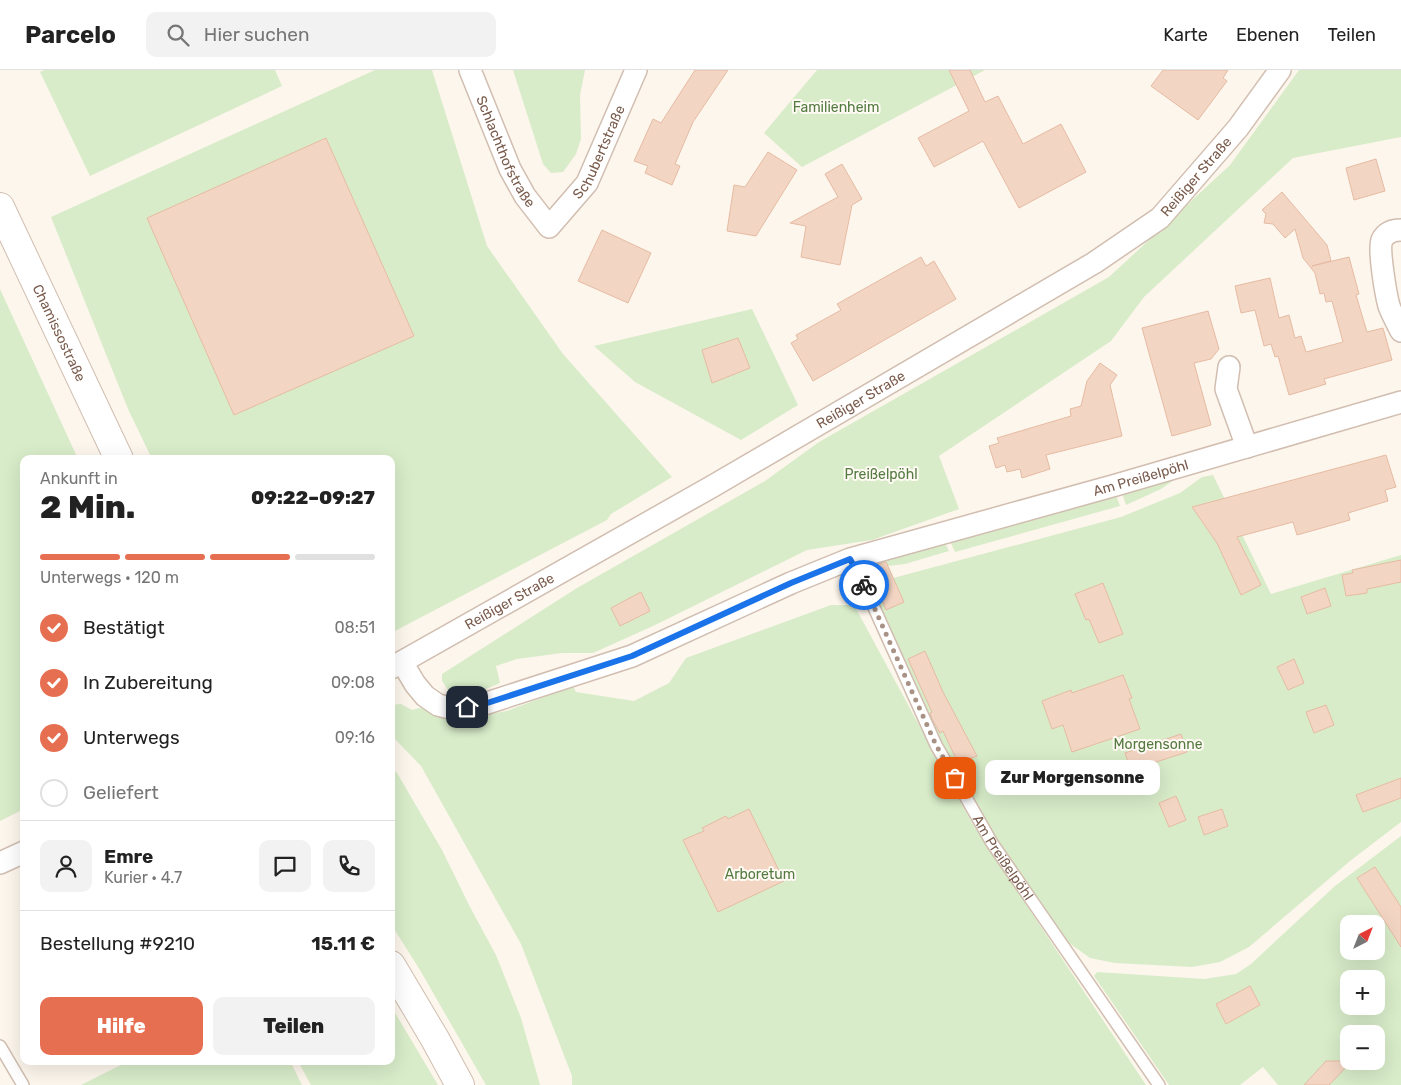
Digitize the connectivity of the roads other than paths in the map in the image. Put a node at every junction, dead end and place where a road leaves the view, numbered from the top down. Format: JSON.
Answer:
{"nodes":[{"id":1,"x":470,"y":70,"type":"edge"},
{"id":2,"x":636,"y":70,"type":"edge"},
{"id":3,"x":1280,"y":70,"type":"edge"},
{"id":4,"x":0,"y":207,"type":"edge"},
{"id":5,"x":549,"y":227,"type":"joint"},
{"id":6,"x":1401,"y":230,"type":"edge"},
{"id":7,"x":1401,"y":260,"type":"edge"},
{"id":8,"x":1385,"y":278,"type":"junction"},
{"id":9,"x":1401,"y":331,"type":"edge"},
{"id":10,"x":1229,"y":368,"type":"dead end"},
{"id":11,"x":1401,"y":402,"type":"edge"},
{"id":12,"x":1247,"y":447,"type":"junction"},
{"id":13,"x":117,"y":455,"type":"edge"},
{"id":14,"x":850,"y":559,"type":"junction"},
{"id":15,"x":397,"y":665,"type":"edge"},
{"id":16,"x":20,"y":854,"type":"edge"},
{"id":17,"x":0,"y":863,"type":"edge"},
{"id":18,"x":395,"y":972,"type":"edge"},
{"id":19,"x":0,"y":1046,"type":"edge"},
{"id":20,"x":23,"y":1085,"type":"edge"},
{"id":21,"x":460,"y":1085,"type":"edge"},
{"id":22,"x":1159,"y":1085,"type":"edge"}],
"edges":[{"from":1,"to":5,"type":"street","name":"Schlachthofstraße"},
{"from":2,"to":5,"type":"street","name":"Schubertstraße"},
{"from":3,"to":15,"type":"street","name":"Reißiger Straße"},
{"from":4,"to":13,"type":"street","name":"Chamissostraße"},
{"from":6,"to":8,"type":"street"},
{"from":7,"to":8,"type":"street"},
{"from":8,"to":9,"type":"street"},
{"from":10,"to":12,"type":"street"},
{"from":11,"to":12,"type":"street","name":"Am Preißelpöhl"},
{"from":12,"to":14,"type":"street","name":"Am Preißelpöhl"},
{"from":14,"to":15,"type":"street","name":"Am Preißelpöhl"},
{"from":14,"to":22,"type":"lane","name":"Am Preißelpöhl"},
{"from":16,"to":17,"type":"street"},
{"from":18,"to":21,"type":"street"},
{"from":19,"to":20,"type":"lane"}]}
